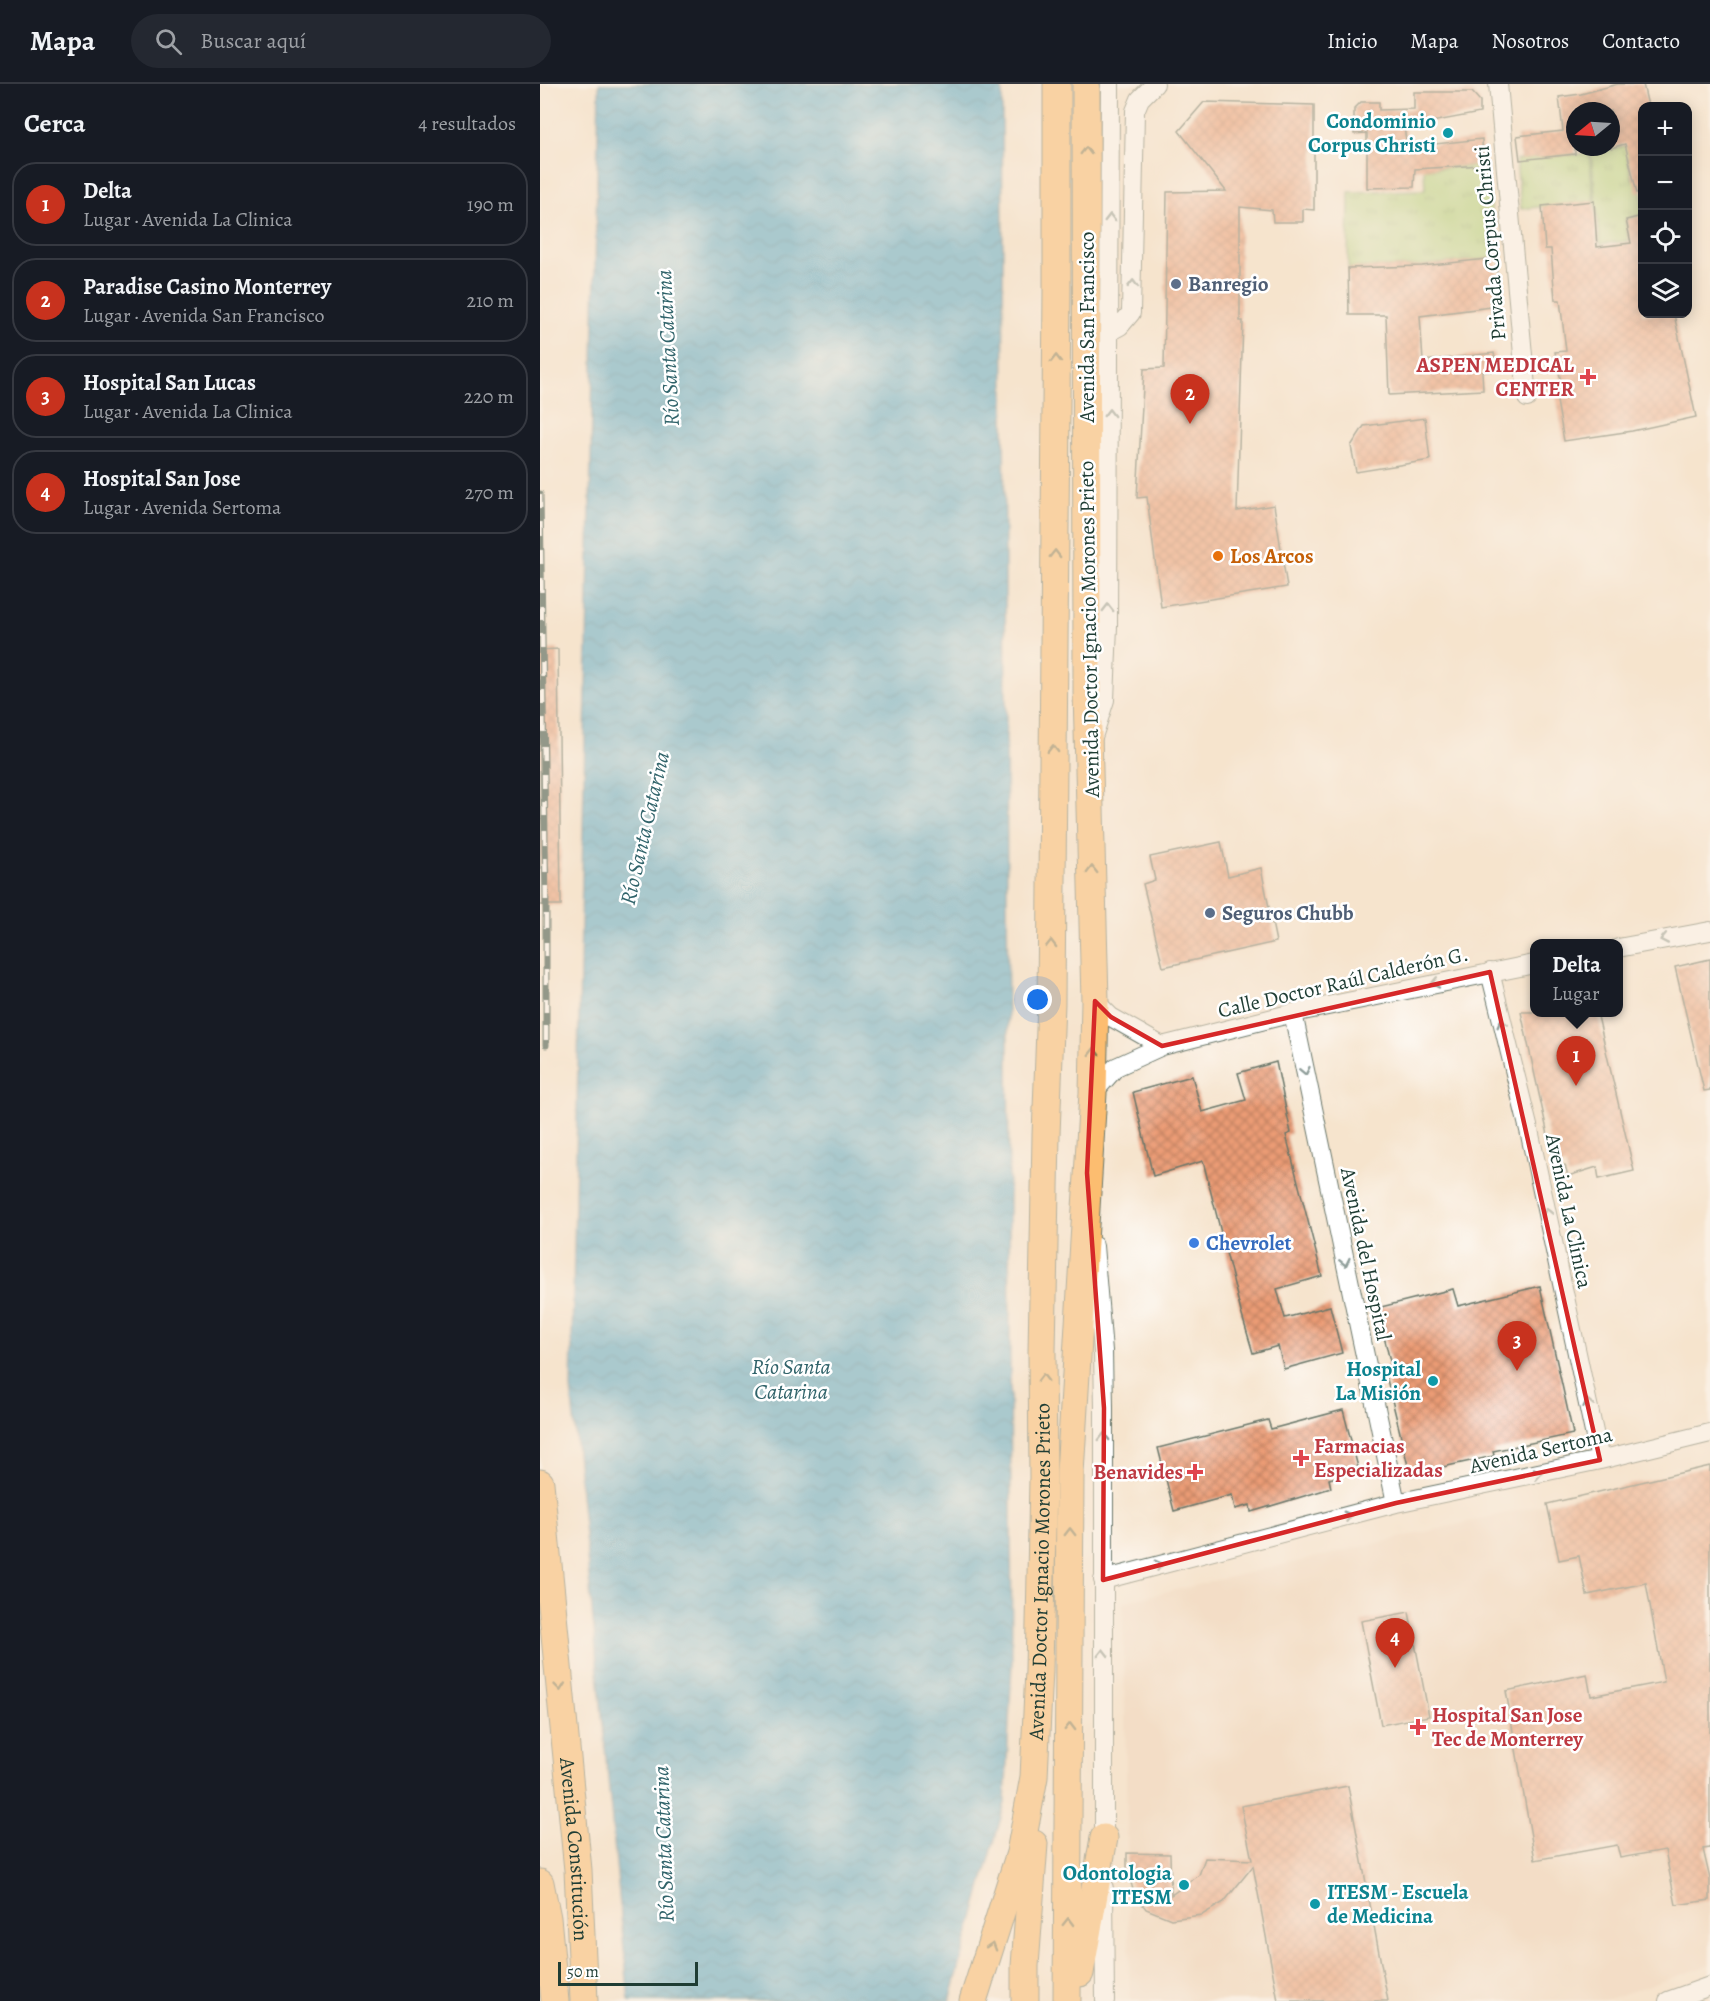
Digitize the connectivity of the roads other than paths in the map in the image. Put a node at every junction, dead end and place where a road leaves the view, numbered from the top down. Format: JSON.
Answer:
{"nodes":[{"id":1,"x":1057,"y":84,"type":"edge"},
{"id":2,"x":1086,"y":84,"type":"edge"},
{"id":3,"x":1110,"y":84,"type":"edge"},
{"id":4,"x":1155,"y":84,"type":"edge"},
{"id":5,"x":1498,"y":84,"type":"edge"},
{"id":6,"x":1109,"y":332,"type":"junction"},
{"id":7,"x":1527,"y":398,"type":"dead end"},
{"id":8,"x":1089,"y":747,"type":"junction"},
{"id":9,"x":1710,"y":931,"type":"edge"},
{"id":10,"x":1623,"y":947,"type":"edge"},
{"id":11,"x":1530,"y":965,"type":"edge"},
{"id":12,"x":1490,"y":972,"type":"junction"},
{"id":13,"x":1095,"y":1001,"type":"junction"},
{"id":14,"x":1293,"y":1013,"type":"junction"},
{"id":15,"x":1162,"y":1046,"type":"junction"},
{"id":16,"x":1093,"y":1092,"type":"junction"},
{"id":17,"x":1046,"y":1135,"type":"junction"},
{"id":18,"x":1087,"y":1173,"type":"junction"},
{"id":19,"x":1710,"y":1433,"type":"edge"},
{"id":20,"x":1600,"y":1460,"type":"junction"},
{"id":21,"x":1070,"y":1473,"type":"junction"},
{"id":22,"x":540,"y":1483,"type":"edge"},
{"id":23,"x":1396,"y":1503,"type":"junction"},
{"id":24,"x":1103,"y":1580,"type":"junction"},
{"id":25,"x":1034,"y":1777,"type":"junction"},
{"id":26,"x":1104,"y":1838,"type":"junction"},
{"id":27,"x":540,"y":1883,"type":"edge"},
{"id":28,"x":1710,"y":1986,"type":"edge"},
{"id":29,"x":555,"y":2001,"type":"edge"},
{"id":30,"x":584,"y":2001,"type":"edge"},
{"id":31,"x":973,"y":2001,"type":"edge"},
{"id":32,"x":1025,"y":2001,"type":"edge"},
{"id":33,"x":1067,"y":2001,"type":"edge"},
{"id":34,"x":1075,"y":2001,"type":"edge"},
{"id":35,"x":1105,"y":2001,"type":"edge"},
{"id":36,"x":1668,"y":2001,"type":"edge"}],
"edges":[{"from":17,"to":1,"type":"highway","name":"Avenida Doctor Ignacio Morones Prieto","one_way":true},
{"from":8,"to":2,"type":"highway","name":"Avenida Doctor Ignacio Morones Prieto","one_way":true},
{"from":6,"to":3,"type":"street","name":"Avenida San Francisco","one_way":true},
{"from":6,"to":4,"type":"street","one_way":true},
{"from":5,"to":7,"type":"street","name":"Privada Corpus Christi"},
{"from":8,"to":6,"type":"street","name":"Avenida San Francisco","one_way":true},
{"from":13,"to":8,"type":"highway","name":"Avenida Doctor Ignacio Morones Prieto","one_way":true},
{"from":9,"to":10,"type":"street","one_way":true},
{"from":11,"to":12,"type":"street","name":"Calle Doctor Raúl Calderón G."},
{"from":12,"to":14,"type":"street","name":"Calle Doctor Raúl Calderón G.","one_way":true},
{"from":20,"to":12,"type":"street","name":"Avenida La Clinica","one_way":true},
{"from":13,"to":15,"type":"street"},
{"from":16,"to":13,"type":"highway","name":"Avenida Doctor Ignacio Morones Prieto","one_way":true},
{"from":14,"to":15,"type":"street","name":"Calle Doctor Raúl Calderón G."},
{"from":14,"to":23,"type":"street","name":"Avenida del Hospital","one_way":true},
{"from":15,"to":16,"type":"street","name":"Calle Doctor Raúl Calderón G."},
{"from":16,"to":18,"type":"highway","name":"Avenida Doctor Ignacio Morones Prieto"},
{"from":17,"to":21,"type":"highway","name":"Avenida Doctor Ignacio Morones Prieto"},
{"from":25,"to":17,"type":"highway","name":"Avenida Doctor Ignacio Morones Prieto","one_way":true},
{"from":18,"to":21,"type":"highway","name":"Avenida Doctor Ignacio Morones Prieto"},
{"from":24,"to":18,"type":"street","one_way":true},
{"from":19,"to":20,"type":"street","name":"Avenida Sertoma"},
{"from":23,"to":20,"type":"street","name":"Avenida Sertoma","one_way":true},
{"from":33,"to":21,"type":"highway","one_way":true},
{"from":22,"to":30,"type":"highway","name":"Avenida Constitución","one_way":true},
{"from":24,"to":23,"type":"street","name":"Avenida Sertoma","one_way":true},
{"from":26,"to":24,"type":"street","one_way":true},
{"from":31,"to":25,"type":"highway","name":"Avenida Doctor Ignacio Morones Prieto","one_way":true},
{"from":25,"to":32,"type":"highway"},
{"from":26,"to":34,"type":"highway"},
{"from":26,"to":35,"type":"street"},
{"from":27,"to":29,"type":"highway","name":"Avenida Constitución"},
{"from":28,"to":36,"type":"street"}]}
